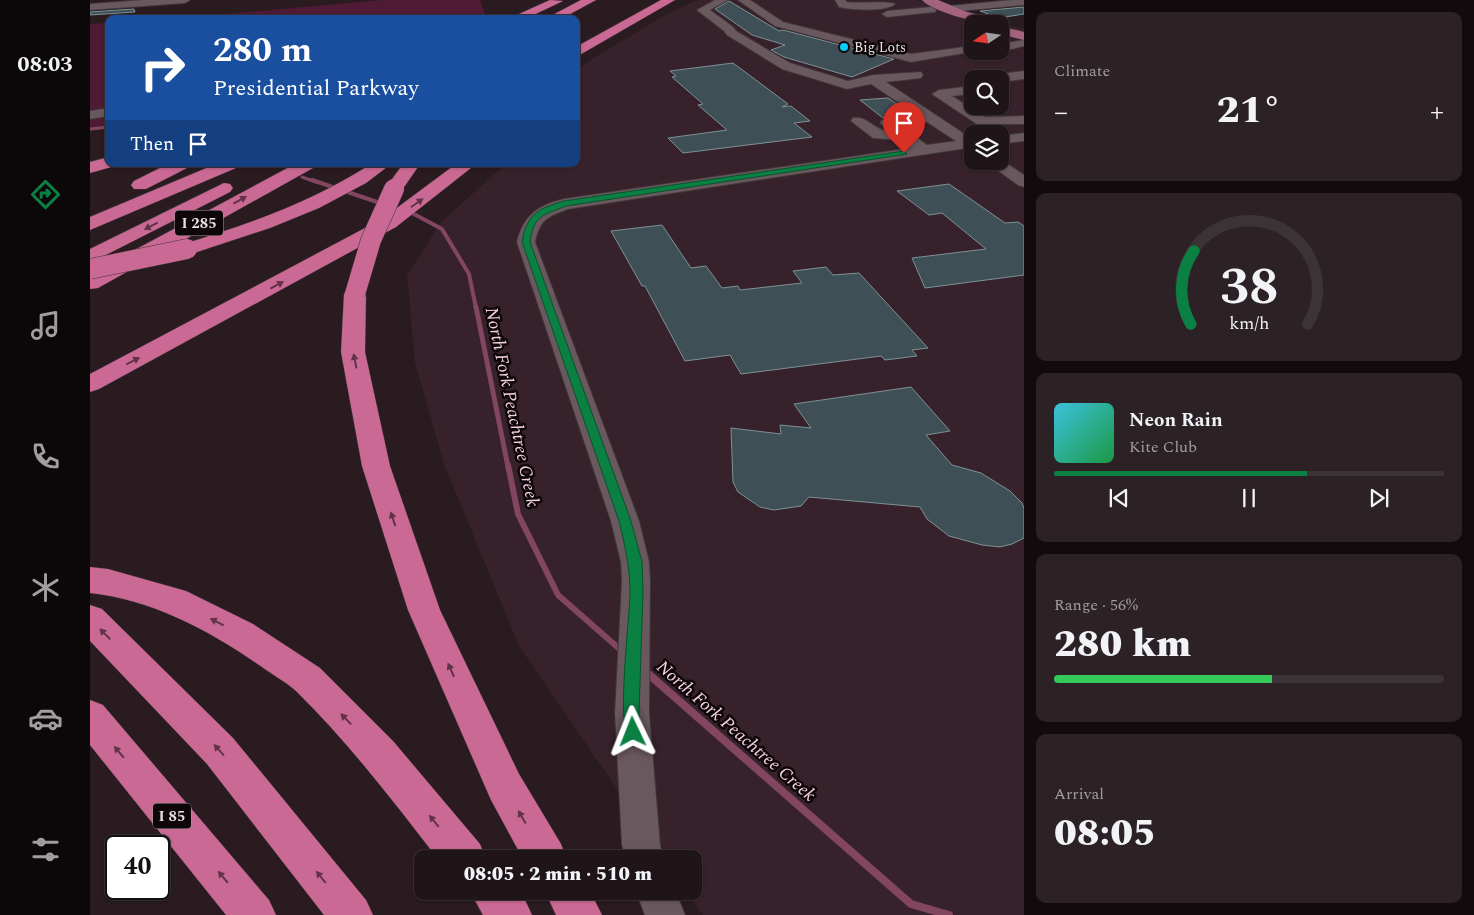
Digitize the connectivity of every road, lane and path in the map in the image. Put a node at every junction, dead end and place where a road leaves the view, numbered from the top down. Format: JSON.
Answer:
{"nodes":[{"id":1,"x":185,"y":0,"type":"edge"},
{"id":2,"x":557,"y":0,"type":"edge"},
{"id":3,"x":583,"y":0,"type":"edge"},
{"id":4,"x":590,"y":0,"type":"edge"},
{"id":5,"x":657,"y":0,"type":"edge"},
{"id":6,"x":670,"y":0,"type":"edge"},
{"id":7,"x":723,"y":0,"type":"edge"},
{"id":8,"x":743,"y":0,"type":"edge"},
{"id":9,"x":838,"y":1,"type":"edge"},
{"id":10,"x":1024,"y":2,"type":"edge"},
{"id":11,"x":602,"y":5,"type":"dead end"},
{"id":12,"x":929,"y":5,"type":"edge"},
{"id":13,"x":888,"y":6,"type":"edge"},
{"id":14,"x":90,"y":7,"type":"edge"},
{"id":15,"x":912,"y":8,"type":"edge"},
{"id":16,"x":949,"y":9,"type":"junction"},
{"id":17,"x":523,"y":15,"type":"edge"},
{"id":18,"x":530,"y":15,"type":"edge"},
{"id":19,"x":557,"y":15,"type":"edge"},
{"id":20,"x":558,"y":15,"type":"edge"},
{"id":21,"x":969,"y":15,"type":"edge"},
{"id":22,"x":580,"y":17,"type":"edge"},
{"id":23,"x":964,"y":20,"type":"edge"},
{"id":24,"x":1009,"y":26,"type":"edge"},
{"id":25,"x":1024,"y":29,"type":"edge"},
{"id":26,"x":580,"y":36,"type":"edge"},
{"id":27,"x":1009,"y":41,"type":"edge"},
{"id":28,"x":1009,"y":41,"type":"edge"},
{"id":29,"x":1024,"y":42,"type":"edge"},
{"id":30,"x":964,"y":50,"type":"edge"},
{"id":31,"x":580,"y":51,"type":"edge"},
{"id":32,"x":917,"y":75,"type":"dead end"},
{"id":33,"x":1024,"y":75,"type":"edge"},
{"id":34,"x":1009,"y":77,"type":"edge"},
{"id":35,"x":873,"y":79,"type":"junction"},
{"id":36,"x":964,"y":82,"type":"edge"},
{"id":37,"x":1024,"y":84,"type":"edge"},
{"id":38,"x":1009,"y":86,"type":"edge"},
{"id":39,"x":964,"y":91,"type":"edge"},
{"id":40,"x":939,"y":94,"type":"junction"},
{"id":41,"x":105,"y":113,"type":"edge"},
{"id":42,"x":90,"y":115,"type":"edge"},
{"id":43,"x":930,"y":117,"type":"junction"},
{"id":44,"x":1024,"y":120,"type":"edge"},
{"id":45,"x":858,"y":121,"type":"dead end"},
{"id":46,"x":902,"y":136,"type":"junction"},
{"id":47,"x":1024,"y":137,"type":"edge"},
{"id":48,"x":964,"y":139,"type":"edge"},
{"id":49,"x":1009,"y":139,"type":"edge"},
{"id":50,"x":964,"y":145,"type":"edge"},
{"id":51,"x":924,"y":150,"type":"junction"},
{"id":52,"x":105,"y":163,"type":"edge"},
{"id":53,"x":175,"y":167,"type":"edge"},
{"id":54,"x":223,"y":167,"type":"edge"},
{"id":55,"x":266,"y":167,"type":"edge"},
{"id":56,"x":302,"y":167,"type":"edge"},
{"id":57,"x":377,"y":167,"type":"edge"},
{"id":58,"x":409,"y":167,"type":"edge"},
{"id":59,"x":463,"y":167,"type":"edge"},
{"id":60,"x":90,"y":168,"type":"edge"},
{"id":61,"x":1006,"y":170,"type":"edge"},
{"id":62,"x":1024,"y":182,"type":"edge"},
{"id":63,"x":90,"y":220,"type":"edge"},
{"id":64,"x":90,"y":224,"type":"edge"},
{"id":65,"x":90,"y":257,"type":"edge"},
{"id":66,"x":90,"y":269,"type":"edge"},
{"id":67,"x":90,"y":283,"type":"edge"},
{"id":68,"x":90,"y":384,"type":"edge"},
{"id":69,"x":90,"y":580,"type":"edge"},
{"id":70,"x":90,"y":619,"type":"edge"},
{"id":71,"x":90,"y":717,"type":"edge"},
{"id":72,"x":458,"y":850,"type":"edge"},
{"id":73,"x":541,"y":850,"type":"edge"},
{"id":74,"x":642,"y":850,"type":"edge"},
{"id":75,"x":498,"y":900,"type":"edge"},
{"id":76,"x":571,"y":900,"type":"edge"},
{"id":77,"x":658,"y":900,"type":"edge"},
{"id":78,"x":254,"y":915,"type":"edge"},
{"id":79,"x":351,"y":915,"type":"edge"},
{"id":80,"x":510,"y":915,"type":"edge"},
{"id":81,"x":580,"y":915,"type":"edge"},
{"id":82,"x":664,"y":915,"type":"edge"}],
"edges":[{"from":1,"to":14,"type":"street"},
{"from":2,"to":17,"type":"highway"},
{"from":2,"to":18,"type":"highway"},
{"from":3,"to":19,"type":"highway"},
{"from":4,"to":20,"type":"highway"},
{"from":5,"to":26,"type":"highway"},
{"from":6,"to":31,"type":"highway"},
{"from":7,"to":35,"type":"street"},
{"from":8,"to":30,"type":"street"},
{"from":9,"to":13,"type":"street"},
{"from":10,"to":16,"type":"street"},
{"from":11,"to":22,"type":"highway"},
{"from":12,"to":15,"type":"main road"},
{"from":12,"to":16,"type":"main road"},
{"from":12,"to":23,"type":"main road"},
{"from":13,"to":15,"type":"street"},
{"from":16,"to":21,"type":"main road"},
{"from":24,"to":25,"type":"main road"},
{"from":27,"to":29,"type":"main road"},
{"from":28,"to":29,"type":"street"},
{"from":32,"to":35,"type":"street"},
{"from":33,"to":34,"type":"street"},
{"from":35,"to":43,"type":"street"},
{"from":36,"to":40,"type":"street"},
{"from":37,"to":38,"type":"street"},
{"from":39,"to":40,"type":"street"},
{"from":40,"to":44,"type":"street"},
{"from":41,"to":42,"type":"street"},
{"from":43,"to":46,"type":"street"},
{"from":43,"to":48,"type":"street"},
{"from":45,"to":46,"type":"street"},
{"from":46,"to":51,"type":"street"},
{"from":47,"to":49,"type":"street"},
{"from":50,"to":51,"type":"street"},
{"from":51,"to":74,"type":"street"},
{"from":52,"to":60,"type":"highway"},
{"from":53,"to":63,"type":"highway"},
{"from":54,"to":64,"type":"highway"},
{"from":55,"to":65,"type":"highway","number":"I 285","one_way":true},
{"from":67,"to":56,"type":"highway","number":"I 285","one_way":true},
{"from":57,"to":66,"type":"highway","bridge":true},
{"from":73,"to":58,"type":"highway","one_way":true,"bridge":true},
{"from":68,"to":59,"type":"highway","one_way":true},
{"from":61,"to":62,"type":"street"},
{"from":72,"to":69,"type":"highway","one_way":true},
{"from":79,"to":70,"type":"highway","one_way":true},
{"from":78,"to":71,"type":"highway","number":"I 85","one_way":true},
{"from":75,"to":80,"type":"highway"},
{"from":76,"to":81,"type":"highway"},
{"from":77,"to":82,"type":"street"}]}
